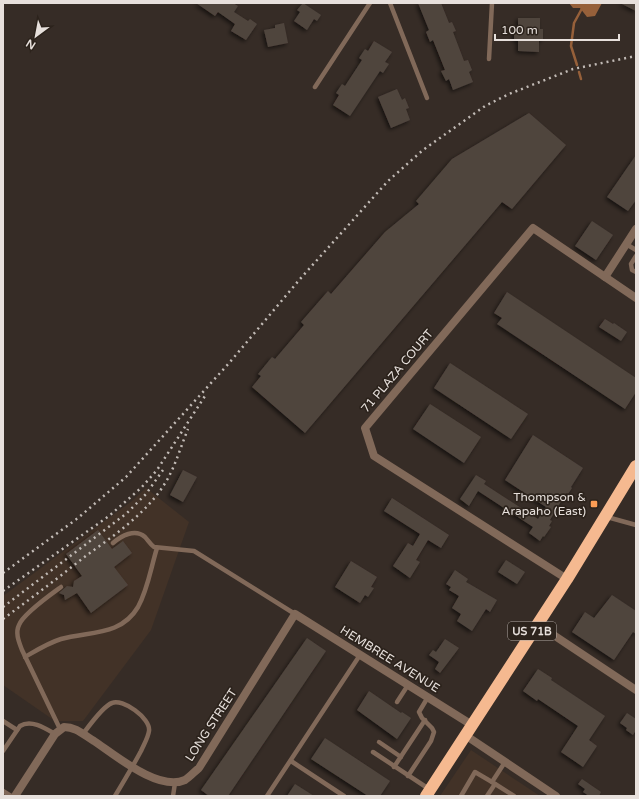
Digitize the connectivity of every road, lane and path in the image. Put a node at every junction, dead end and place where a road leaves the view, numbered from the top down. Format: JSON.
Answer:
{"nodes":[{"id":1,"x":370,"y":3,"type":"edge"},
{"id":2,"x":390,"y":3,"type":"edge"},
{"id":3,"x":492,"y":3,"type":"edge"},
{"id":4,"x":489,"y":58,"type":"dead end"},
{"id":5,"x":315,"y":88,"type":"dead end"},
{"id":6,"x":428,"y":98,"type":"dead end"},
{"id":7,"x":636,"y":229,"type":"edge"},
{"id":8,"x":626,"y":244,"type":"junction"},
{"id":9,"x":636,"y":250,"type":"edge"},
{"id":10,"x":636,"y":256,"type":"edge"},
{"id":11,"x":636,"y":272,"type":"edge"},
{"id":12,"x":605,"y":277,"type":"junction"},
{"id":13,"x":636,"y":298,"type":"edge"},
{"id":14,"x":636,"y":466,"type":"edge"},
{"id":15,"x":606,"y":516,"type":"junction"},
{"id":16,"x":636,"y":525,"type":"edge"},
{"id":17,"x":113,"y":543,"type":"dead end"},
{"id":18,"x":157,"y":548,"type":"junction"},
{"id":19,"x":567,"y":579,"type":"junction"},
{"id":20,"x":60,"y":587,"type":"dead end"},
{"id":21,"x":295,"y":614,"type":"junction"},
{"id":22,"x":536,"y":624,"type":"junction"},
{"id":23,"x":360,"y":655,"type":"junction"},
{"id":24,"x":26,"y":657,"type":"junction"},
{"id":25,"x":408,"y":685,"type":"junction"},
{"id":26,"x":636,"y":690,"type":"edge"},
{"id":27,"x":428,"y":697,"type":"junction"},
{"id":28,"x":398,"y":702,"type":"dead end"},
{"id":29,"x":425,"y":720,"type":"junction"},
{"id":30,"x":3,"y":722,"type":"edge"},
{"id":31,"x":472,"y":725,"type":"junction"},
{"id":32,"x":17,"y":730,"type":"junction"},
{"id":33,"x":57,"y":732,"type":"junction"},
{"id":34,"x":82,"y":734,"type":"junction"},
{"id":35,"x":465,"y":735,"type":"junction"},
{"id":36,"x":378,"y":742,"type":"dead end"},
{"id":37,"x":3,"y":751,"type":"edge"},
{"id":38,"x":372,"y":752,"type":"dead end"},
{"id":39,"x":401,"y":757,"type":"junction"},
{"id":40,"x":291,"y":761,"type":"junction"},
{"id":41,"x":505,"y":762,"type":"junction"},
{"id":42,"x":133,"y":767,"type":"junction"},
{"id":43,"x":394,"y":767,"type":"junction"},
{"id":44,"x":408,"y":776,"type":"junction"},
{"id":45,"x":175,"y":783,"type":"junction"},
{"id":46,"x":494,"y":783,"type":"junction"},
{"id":47,"x":3,"y":791,"type":"edge"},
{"id":48,"x":428,"y":793,"type":"edge"},
{"id":49,"x":11,"y":796,"type":"edge"},
{"id":50,"x":15,"y":796,"type":"edge"},
{"id":51,"x":115,"y":796,"type":"edge"},
{"id":52,"x":173,"y":796,"type":"edge"},
{"id":53,"x":267,"y":796,"type":"edge"},
{"id":54,"x":344,"y":796,"type":"edge"},
{"id":55,"x":461,"y":796,"type":"edge"},
{"id":56,"x":488,"y":796,"type":"edge"},
{"id":57,"x":514,"y":796,"type":"edge"},
{"id":58,"x":556,"y":796,"type":"edge"}],
"edges":[{"from":1,"to":5,"type":"lane"},
{"from":2,"to":6,"type":"lane"},
{"from":3,"to":4,"type":"lane"},
{"from":7,"to":8,"type":"street"},
{"from":8,"to":9,"type":"lane"},
{"from":8,"to":12,"type":"street"},
{"from":10,"to":11,"type":"lane"},
{"from":12,"to":13,"type":"street","name":"71 PLAZA COURT"},
{"from":12,"to":19,"type":"street","name":"71 PLAZA COURT"},
{"from":14,"to":15,"type":"highway","number":"US 71B"},
{"from":15,"to":16,"type":"lane"},
{"from":15,"to":19,"type":"highway","number":"US 71B"},
{"from":17,"to":18,"type":"lane"},
{"from":18,"to":21,"type":"lane"},
{"from":18,"to":24,"type":"lane"},
{"from":19,"to":22,"type":"highway","number":"US 71B"},
{"from":20,"to":24,"type":"lane"},
{"from":21,"to":23,"type":"street","name":"HEMBREE AVENUE"},
{"from":21,"to":45,"type":"street","name":"LONG STREET"},
{"from":22,"to":26,"type":"street"},
{"from":22,"to":31,"type":"highway","number":"US 71B"},
{"from":23,"to":25,"type":"street","name":"HEMBREE AVENUE"},
{"from":23,"to":40,"type":"lane"},
{"from":24,"to":33,"type":"lane"},
{"from":25,"to":27,"type":"street","name":"HEMBREE AVENUE"},
{"from":25,"to":28,"type":"lane"},
{"from":27,"to":29,"type":"lane"},
{"from":27,"to":31,"type":"street","name":"HEMBREE AVENUE"},
{"from":29,"to":39,"type":"lane"},
{"from":29,"to":44,"type":"lane"},
{"from":30,"to":32,"type":"lane"},
{"from":31,"to":35,"type":"highway","number":"US 71B"},
{"from":32,"to":33,"type":"lane"},
{"from":32,"to":37,"type":"lane"},
{"from":33,"to":34,"type":"street"},
{"from":33,"to":50,"type":"street"},
{"from":34,"to":42,"type":"street"},
{"from":34,"to":42,"type":"lane"},
{"from":35,"to":41,"type":"street"},
{"from":35,"to":48,"type":"highway","number":"US 71B"},
{"from":36,"to":39,"type":"lane"},
{"from":38,"to":43,"type":"lane"},
{"from":39,"to":43,"type":"lane"},
{"from":40,"to":53,"type":"lane"},
{"from":40,"to":54,"type":"lane"},
{"from":41,"to":46,"type":"lane"},
{"from":41,"to":58,"type":"street"},
{"from":42,"to":45,"type":"street"},
{"from":42,"to":51,"type":"lane"},
{"from":43,"to":44,"type":"lane"},
{"from":44,"to":48,"type":"lane"},
{"from":45,"to":52,"type":"lane"},
{"from":46,"to":55,"type":"lane"},
{"from":46,"to":56,"type":"lane"},
{"from":46,"to":57,"type":"lane"},
{"from":47,"to":49,"type":"lane"}]}
